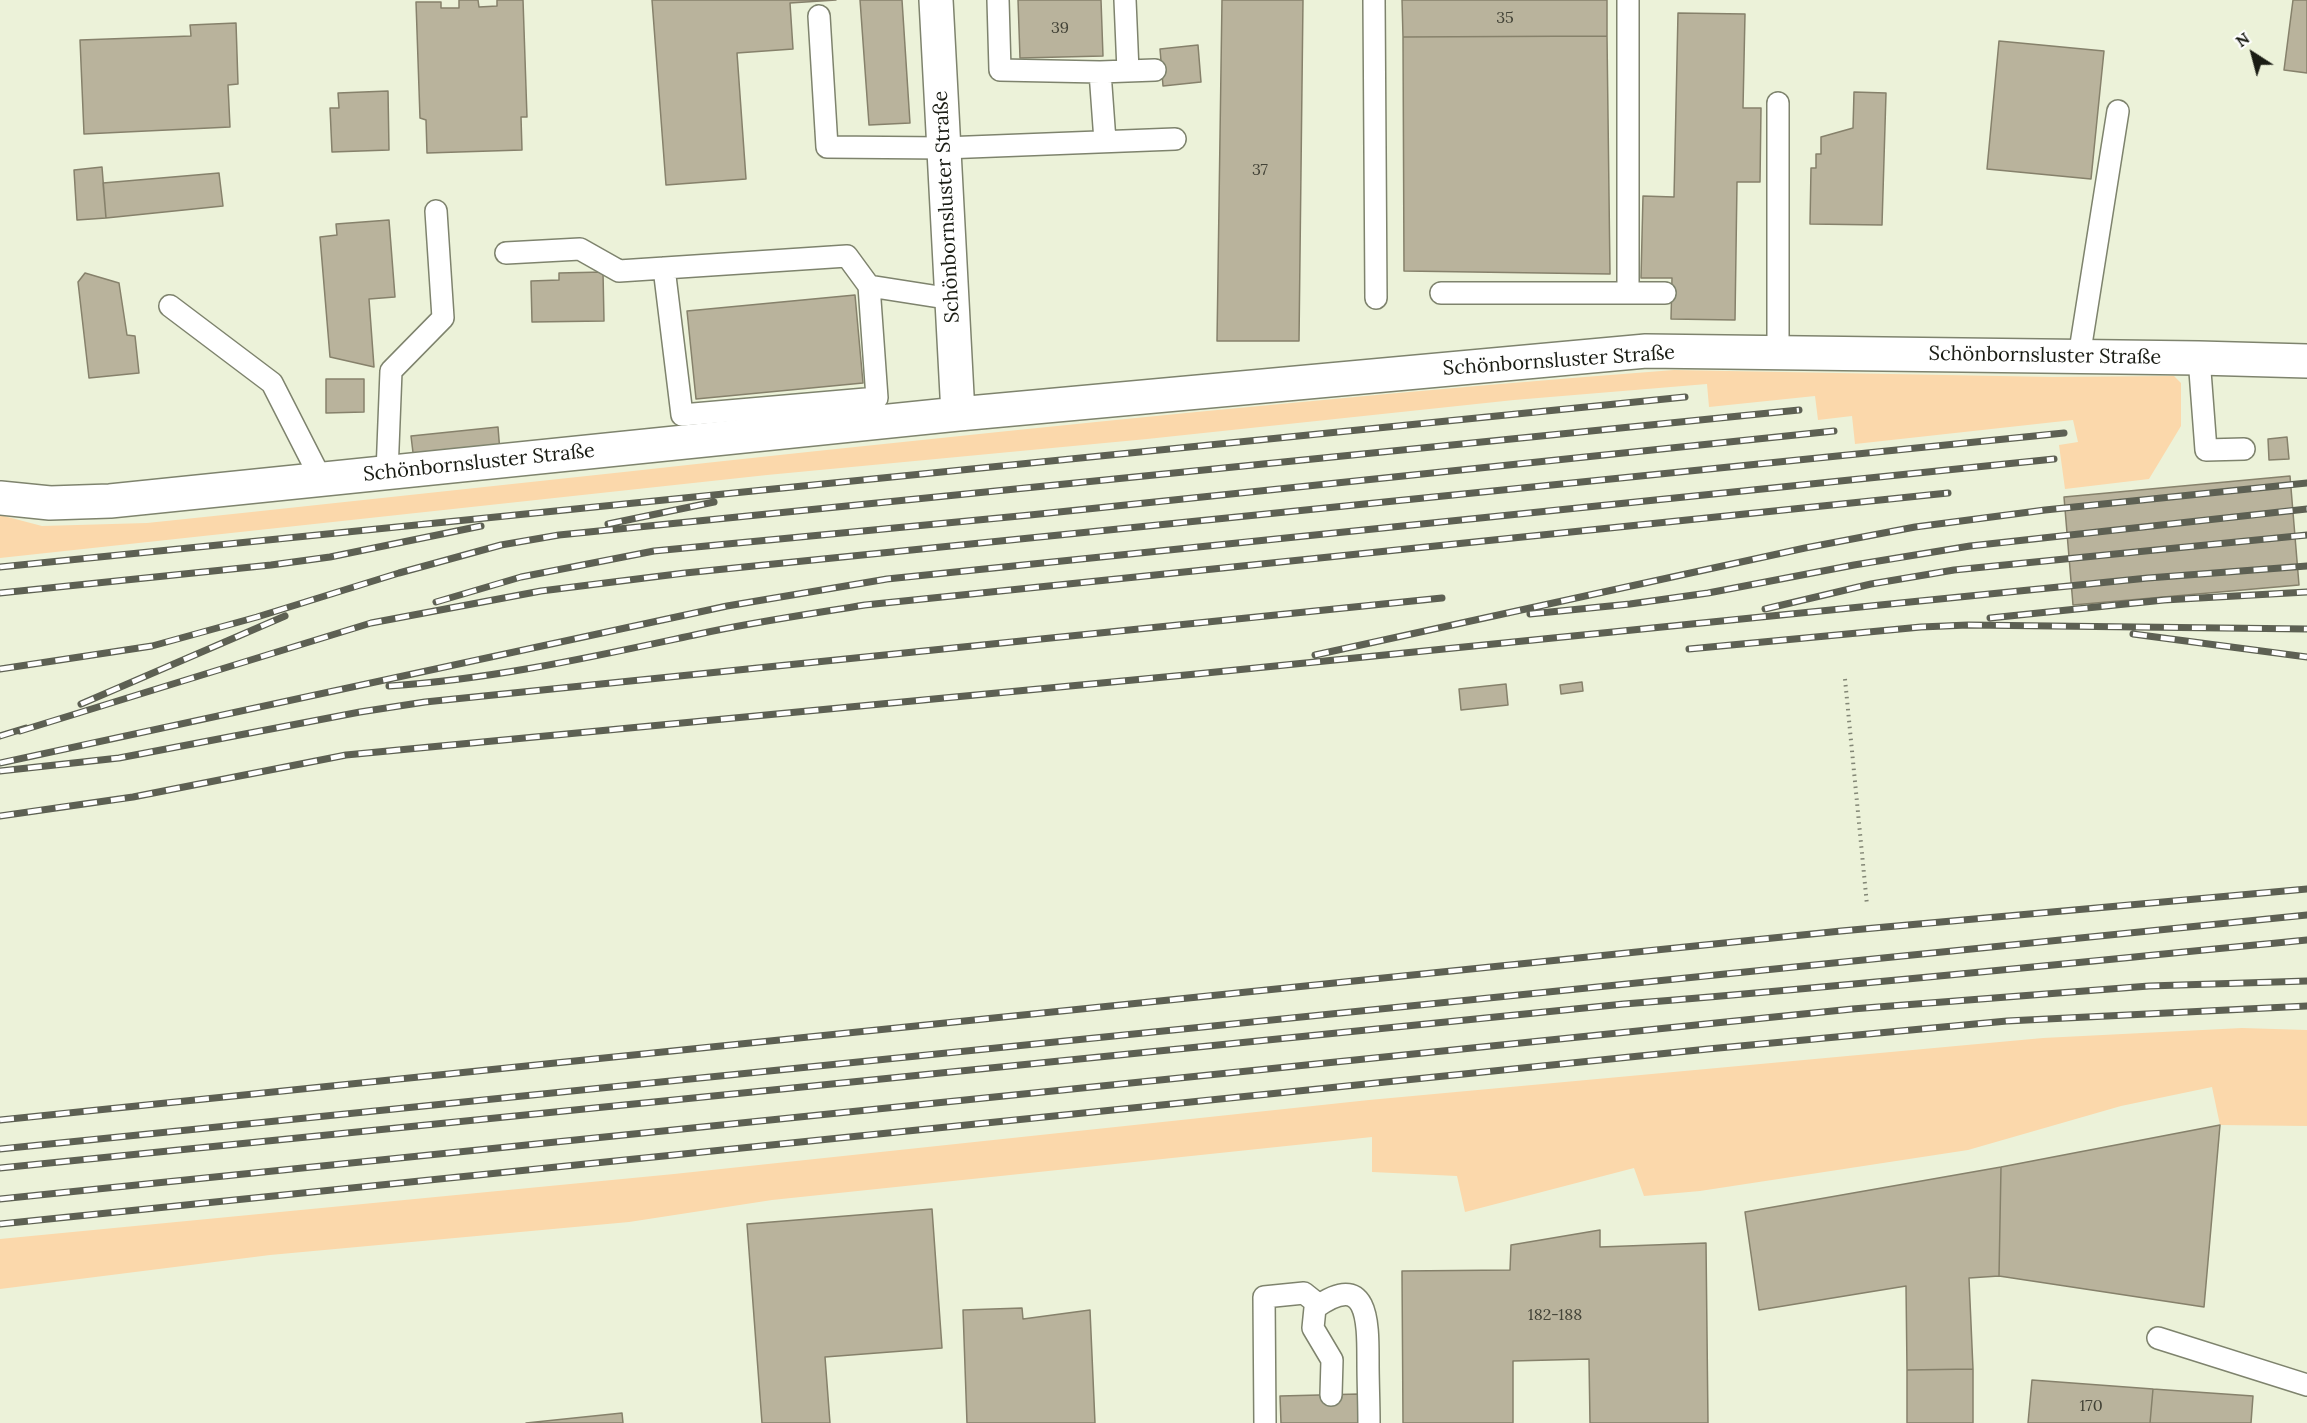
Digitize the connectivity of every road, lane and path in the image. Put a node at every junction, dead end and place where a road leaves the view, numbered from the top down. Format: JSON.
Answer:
{"nodes":[{"id":1,"x":936,"y":0,"type":"edge"},
{"id":2,"x":998,"y":0,"type":"edge"},
{"id":3,"x":1125,"y":0,"type":"edge"},
{"id":4,"x":1374,"y":0,"type":"edge"},
{"id":5,"x":1628,"y":0,"type":"edge"},
{"id":6,"x":819,"y":16,"type":"dead end"},
{"id":7,"x":1155,"y":70,"type":"dead end"},
{"id":8,"x":1128,"y":71,"type":"junction"},
{"id":9,"x":1100,"y":72,"type":"junction"},
{"id":10,"x":1778,"y":104,"type":"dead end"},
{"id":11,"x":2118,"y":111,"type":"dead end"},
{"id":12,"x":1175,"y":139,"type":"dead end"},
{"id":13,"x":1106,"y":141,"type":"junction"},
{"id":14,"x":944,"y":148,"type":"junction"},
{"id":15,"x":436,"y":211,"type":"dead end"},
{"id":16,"x":506,"y":253,"type":"dead end"},
{"id":17,"x":664,"y":268,"type":"junction"},
{"id":18,"x":869,"y":286,"type":"junction"},
{"id":19,"x":1628,"y":292,"type":"junction"},
{"id":20,"x":1441,"y":293,"type":"dead end"},
{"id":21,"x":1665,"y":294,"type":"dead end"},
{"id":22,"x":1376,"y":298,"type":"dead end"},
{"id":23,"x":952,"y":299,"type":"junction"},
{"id":24,"x":170,"y":306,"type":"dead end"},
{"id":25,"x":1778,"y":353,"type":"junction"},
{"id":26,"x":2079,"y":357,"type":"junction"},
{"id":27,"x":2199,"y":358,"type":"junction"},
{"id":28,"x":2307,"y":362,"type":"edge"},
{"id":29,"x":958,"y":414,"type":"junction"},
{"id":30,"x":2244,"y":449,"type":"dead end"},
{"id":31,"x":387,"y":473,"type":"junction"},
{"id":32,"x":321,"y":479,"type":"junction"},
{"id":33,"x":0,"y":498,"type":"edge"},
{"id":34,"x":1845,"y":679,"type":"dead end"},
{"id":35,"x":1867,"y":905,"type":"dead end"},
{"id":36,"x":1319,"y":1305,"type":"junction"},
{"id":37,"x":2158,"y":1338,"type":"dead end"},
{"id":38,"x":2307,"y":1386,"type":"edge"},
{"id":39,"x":1331,"y":1395,"type":"dead end"},
{"id":40,"x":1265,"y":1423,"type":"edge"},
{"id":41,"x":1369,"y":1423,"type":"edge"}],
"edges":[{"from":1,"to":14,"type":"street","name":"Schönbornsluster Straße"},
{"from":2,"to":9,"type":"lane"},
{"from":3,"to":8,"type":"lane"},
{"from":4,"to":22,"type":"lane"},
{"from":5,"to":19,"type":"lane"},
{"from":6,"to":14,"type":"lane"},
{"from":7,"to":8,"type":"lane"},
{"from":8,"to":9,"type":"lane"},
{"from":9,"to":13,"type":"lane"},
{"from":10,"to":25,"type":"lane"},
{"from":11,"to":26,"type":"lane"},
{"from":12,"to":13,"type":"lane"},
{"from":13,"to":14,"type":"lane"},
{"from":14,"to":23,"type":"street","name":"Schönbornsluster Straße"},
{"from":15,"to":31,"type":"lane"},
{"from":16,"to":17,"type":"lane"},
{"from":17,"to":18,"type":"lane"},
{"from":17,"to":18,"type":"lane"},
{"from":18,"to":23,"type":"lane"},
{"from":19,"to":20,"type":"lane"},
{"from":19,"to":21,"type":"lane"},
{"from":23,"to":29,"type":"street","name":"Schönbornsluster Straße"},
{"from":24,"to":32,"type":"lane"},
{"from":25,"to":26,"type":"street","name":"Schönbornsluster Straße"},
{"from":25,"to":29,"type":"street","name":"Schönbornsluster Straße"},
{"from":26,"to":27,"type":"street","name":"Schönbornsluster Straße"},
{"from":27,"to":28,"type":"street","name":"Schönbornsluster Straße"},
{"from":27,"to":30,"type":"lane"},
{"from":29,"to":31,"type":"street","name":"Schönbornsluster Straße"},
{"from":31,"to":32,"type":"street","name":"Schönbornsluster Straße"},
{"from":32,"to":33,"type":"street","name":"Schönbornsluster Straße"},
{"from":34,"to":35,"type":"path"},
{"from":36,"to":39,"type":"lane"},
{"from":36,"to":40,"type":"lane"},
{"from":36,"to":41,"type":"lane"},
{"from":37,"to":38,"type":"lane"}]}
